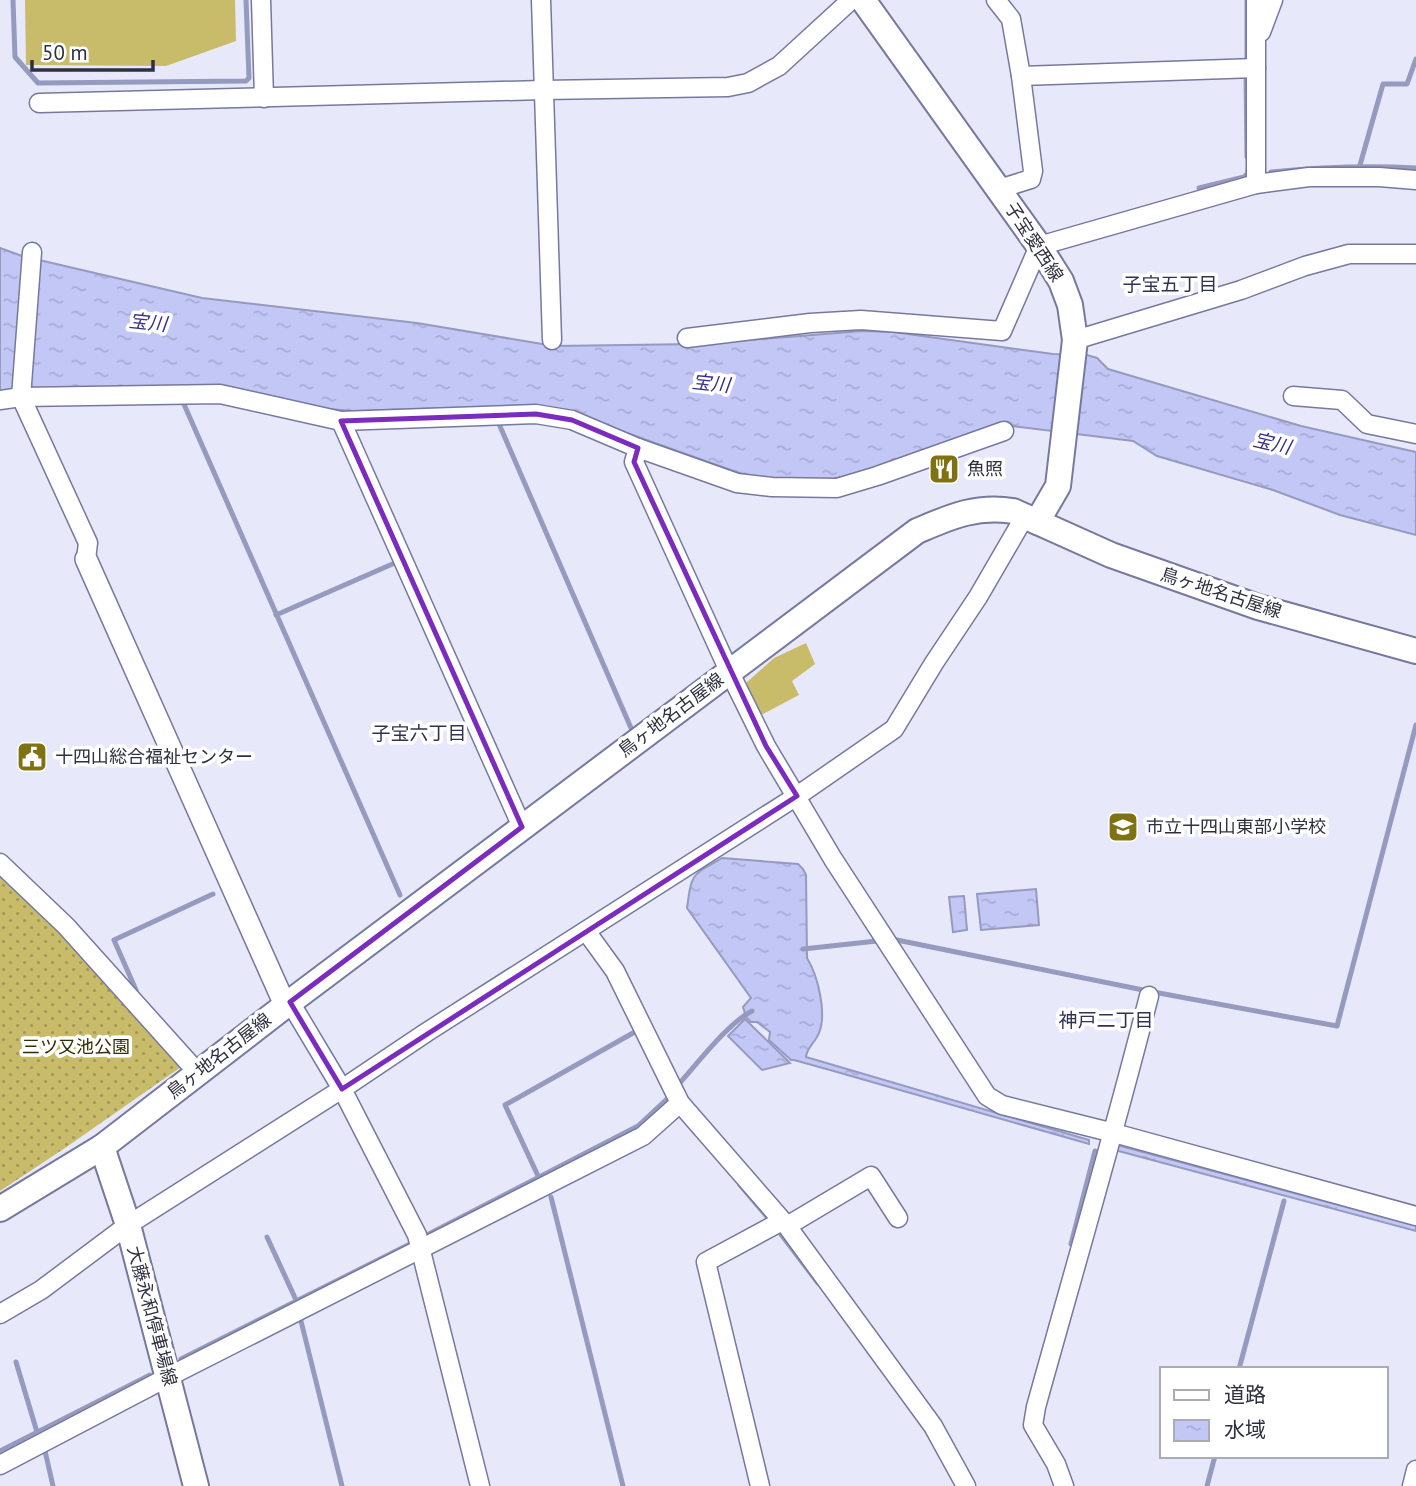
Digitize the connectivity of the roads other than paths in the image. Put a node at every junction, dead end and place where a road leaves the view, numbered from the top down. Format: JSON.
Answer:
{"nodes":[{"id":1,"x":261,"y":0,"type":"edge"},
{"id":2,"x":541,"y":0,"type":"edge"},
{"id":3,"x":851,"y":0,"type":"edge"},
{"id":4,"x":863,"y":0,"type":"edge"},
{"id":5,"x":996,"y":0,"type":"edge"},
{"id":6,"x":1256,"y":0,"type":"edge"},
{"id":7,"x":1273,"y":0,"type":"edge"},
{"id":8,"x":1256,"y":45,"type":"junction"},
{"id":9,"x":1256,"y":68,"type":"junction"},
{"id":10,"x":1021,"y":76,"type":"junction"},
{"id":11,"x":543,"y":90,"type":"junction"},
{"id":12,"x":264,"y":98,"type":"junction"},
{"id":13,"x":39,"y":103,"type":"dead end"},
{"id":14,"x":1416,"y":180,"type":"edge"},
{"id":15,"x":1256,"y":184,"type":"junction"},
{"id":16,"x":999,"y":189,"type":"junction"},
{"id":17,"x":1039,"y":246,"type":"junction"},
{"id":18,"x":32,"y":252,"type":"dead end"},
{"id":19,"x":1416,"y":254,"type":"edge"},
{"id":20,"x":687,"y":338,"type":"dead end"},
{"id":21,"x":552,"y":340,"type":"dead end"},
{"id":22,"x":1075,"y":343,"type":"junction"},
{"id":23,"x":1293,"y":396,"type":"dead end"},
{"id":24,"x":22,"y":397,"type":"junction"},
{"id":25,"x":0,"y":400,"type":"edge"},
{"id":26,"x":341,"y":421,"type":"junction"},
{"id":27,"x":1004,"y":432,"type":"dead end"},
{"id":28,"x":1416,"y":434,"type":"edge"},
{"id":29,"x":638,"y":448,"type":"junction"},
{"id":30,"x":1031,"y":519,"type":"junction"},
{"id":31,"x":86,"y":559,"type":"joint"},
{"id":32,"x":1416,"y":651,"type":"edge"},
{"id":33,"x":729,"y":671,"type":"junction"},
{"id":34,"x":797,"y":796,"type":"junction"},
{"id":35,"x":522,"y":827,"type":"junction"},
{"id":36,"x":0,"y":863,"type":"edge"},
{"id":37,"x":586,"y":931,"type":"junction"},
{"id":38,"x":1149,"y":996,"type":"dead end"},
{"id":39,"x":287,"y":1003,"type":"junction"},
{"id":40,"x":198,"y":1073,"type":"junction"},
{"id":41,"x":342,"y":1089,"type":"junction"},
{"id":42,"x":680,"y":1103,"type":"junction"},
{"id":43,"x":1114,"y":1133,"type":"junction"},
{"id":44,"x":102,"y":1147,"type":"junction"},
{"id":45,"x":0,"y":1209,"type":"edge"},
{"id":46,"x":1416,"y":1216,"type":"edge"},
{"id":47,"x":898,"y":1218,"type":"dead end"},
{"id":48,"x":785,"y":1223,"type":"junction"},
{"id":49,"x":128,"y":1225,"type":"junction"},
{"id":50,"x":421,"y":1248,"type":"junction"},
{"id":51,"x":0,"y":1314,"type":"edge"},
{"id":52,"x":168,"y":1377,"type":"junction"},
{"id":53,"x":0,"y":1465,"type":"edge"},
{"id":54,"x":1416,"y":1470,"type":"edge"},
{"id":55,"x":1060,"y":1485,"type":"edge"},
{"id":56,"x":196,"y":1486,"type":"edge"},
{"id":57,"x":480,"y":1486,"type":"edge"},
{"id":58,"x":760,"y":1486,"type":"edge"},
{"id":59,"x":966,"y":1486,"type":"edge"},
{"id":60,"x":1412,"y":1486,"type":"edge"}],
"edges":[{"from":1,"to":12,"type":"street"},
{"from":2,"to":11,"type":"street"},
{"from":3,"to":11,"type":"street"},
{"from":4,"to":16,"type":"main road","name":"子宝愛西線"},
{"from":5,"to":10,"type":"street"},
{"from":6,"to":8,"type":"street"},
{"from":7,"to":8,"type":"street"},
{"from":8,"to":9,"type":"street"},
{"from":9,"to":10,"type":"street"},
{"from":9,"to":15,"type":"street"},
{"from":10,"to":16,"type":"street"},
{"from":11,"to":12,"type":"street"},
{"from":11,"to":21,"type":"street"},
{"from":12,"to":13,"type":"street"},
{"from":14,"to":15,"type":"street"},
{"from":15,"to":17,"type":"street"},
{"from":16,"to":17,"type":"main road","name":"子宝愛西線"},
{"from":17,"to":20,"type":"street"},
{"from":17,"to":22,"type":"main road","name":"子宝愛西線"},
{"from":18,"to":24,"type":"street"},
{"from":19,"to":22,"type":"street"},
{"from":22,"to":30,"type":"main road","name":"子宝愛西線"},
{"from":23,"to":28,"type":"street"},
{"from":24,"to":25,"type":"street"},
{"from":24,"to":26,"type":"street"},
{"from":24,"to":31,"type":"street"},
{"from":26,"to":29,"type":"street"},
{"from":26,"to":35,"type":"street"},
{"from":27,"to":29,"type":"street"},
{"from":29,"to":33,"type":"street"},
{"from":30,"to":32,"type":"main road","name":"鳥ヶ地名古屋線"},
{"from":30,"to":33,"type":"main road","name":"鳥ヶ地名古屋線"},
{"from":30,"to":34,"type":"street"},
{"from":31,"to":39,"type":"street"},
{"from":33,"to":34,"type":"street"},
{"from":33,"to":35,"type":"main road","name":"鳥ヶ地名古屋線"},
{"from":34,"to":37,"type":"street"},
{"from":34,"to":43,"type":"street"},
{"from":35,"to":39,"type":"main road","name":"鳥ヶ地名古屋線"},
{"from":36,"to":40,"type":"street"},
{"from":37,"to":41,"type":"street"},
{"from":37,"to":42,"type":"street"},
{"from":38,"to":43,"type":"street"},
{"from":39,"to":40,"type":"main road","name":"鳥ヶ地名古屋線"},
{"from":39,"to":41,"type":"street"},
{"from":40,"to":44,"type":"main road","name":"鳥ヶ地名古屋線"},
{"from":41,"to":49,"type":"street"},
{"from":41,"to":50,"type":"street"},
{"from":42,"to":48,"type":"street"},
{"from":42,"to":50,"type":"street"},
{"from":43,"to":46,"type":"street"},
{"from":43,"to":55,"type":"street"},
{"from":44,"to":45,"type":"main road","name":"鳥ヶ地名古屋線"},
{"from":44,"to":49,"type":"main road","name":"大藤永和停車場線"},
{"from":47,"to":48,"type":"street"},
{"from":48,"to":58,"type":"street"},
{"from":48,"to":59,"type":"street"},
{"from":49,"to":51,"type":"street"},
{"from":49,"to":52,"type":"main road","name":"大藤永和停車場線"},
{"from":50,"to":52,"type":"street"},
{"from":50,"to":57,"type":"street"},
{"from":52,"to":53,"type":"street"},
{"from":52,"to":56,"type":"main road","name":"大藤永和停車場線"},
{"from":54,"to":60,"type":"street"}]}
